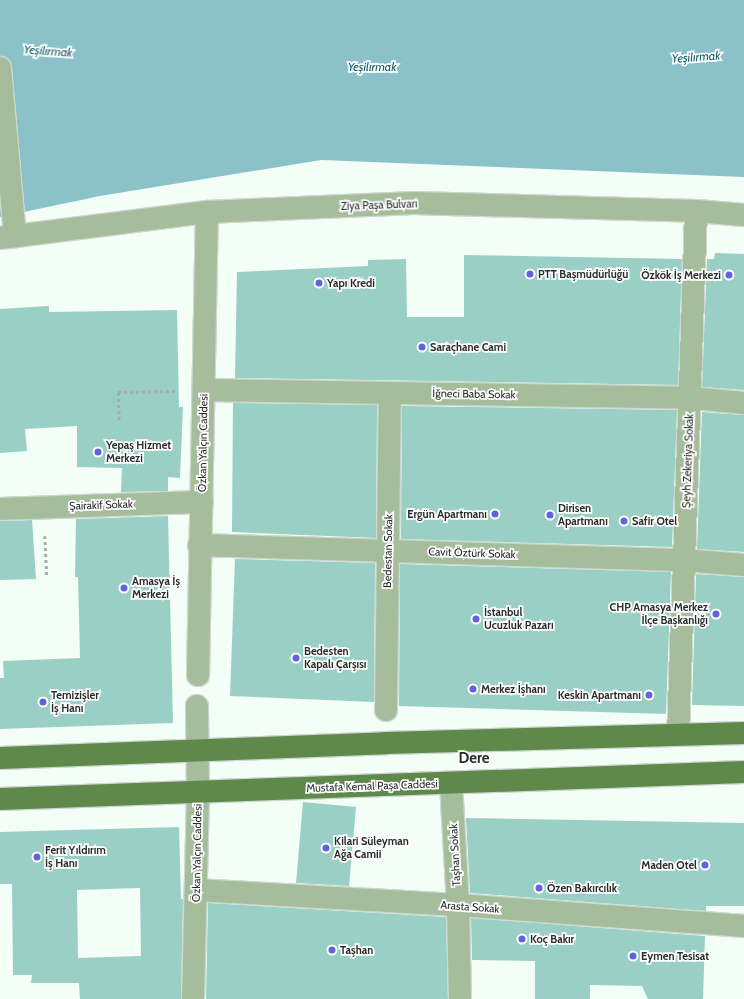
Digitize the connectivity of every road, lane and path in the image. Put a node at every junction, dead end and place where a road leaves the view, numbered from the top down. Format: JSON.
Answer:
{"nodes":[{"id":1,"x":0,"y":68,"type":"edge"},
{"id":2,"x":696,"y":211,"type":"junction"},
{"id":3,"x":207,"y":212,"type":"junction"},
{"id":4,"x":744,"y":215,"type":"edge"},
{"id":5,"x":5,"y":237,"type":"edge"},
{"id":6,"x":204,"y":390,"type":"junction"},
{"id":7,"x":390,"y":393,"type":"junction"},
{"id":8,"x":691,"y":398,"type":"junction"},
{"id":9,"x":744,"y":403,"type":"edge"},
{"id":10,"x":119,"y":420,"type":"dead end"},
{"id":11,"x":202,"y":502,"type":"junction"},
{"id":12,"x":43,"y":507,"type":"junction"},
{"id":13,"x":0,"y":509,"type":"edge"},
{"id":14,"x":199,"y":545,"type":"junction"},
{"id":15,"x":388,"y":550,"type":"junction"},
{"id":16,"x":684,"y":560,"type":"junction"},
{"id":17,"x":744,"y":565,"type":"edge"},
{"id":18,"x":47,"y":577,"type":"dead end"},
{"id":19,"x":198,"y":675,"type":"dead end"},
{"id":20,"x":197,"y":706,"type":"dead end"},
{"id":21,"x":386,"y":710,"type":"dead end"},
{"id":22,"x":744,"y":733,"type":"edge"},
{"id":23,"x":678,"y":735,"type":"junction"},
{"id":24,"x":197,"y":751,"type":"junction"},
{"id":25,"x":0,"y":758,"type":"edge"},
{"id":26,"x":744,"y":772,"type":"edge"},
{"id":27,"x":451,"y":783,"type":"junction"},
{"id":28,"x":198,"y":792,"type":"junction"},
{"id":29,"x":0,"y":799,"type":"edge"},
{"id":30,"x":196,"y":890,"type":"junction"},
{"id":31,"x":458,"y":906,"type":"junction"},
{"id":32,"x":744,"y":926,"type":"edge"},
{"id":33,"x":193,"y":999,"type":"edge"},
{"id":34,"x":460,"y":999,"type":"edge"}],
"edges":[{"from":1,"to":5,"type":"street"},
{"from":2,"to":3,"type":"street","name":"Ziya Paşa Bulvarı"},
{"from":2,"to":4,"type":"street","name":"Ziya Paşa Bulvarı"},
{"from":2,"to":8,"type":"street","name":"Şeyh Zekeriya Sokak"},
{"from":3,"to":5,"type":"street","name":"Ziya Paşa Bulvarı"},
{"from":3,"to":6,"type":"street","name":"Özkan Yalçın Caddesi"},
{"from":6,"to":7,"type":"street","name":"İğneci Baba Sokak"},
{"from":6,"to":10,"type":"path"},
{"from":6,"to":11,"type":"street","name":"Özkan Yalçın Caddesi"},
{"from":7,"to":8,"type":"street","name":"İğneci Baba Sokak"},
{"from":7,"to":15,"type":"street","name":"Bedestan Sokak"},
{"from":8,"to":9,"type":"street","name":"İğneci Baba Sokak"},
{"from":8,"to":16,"type":"street","name":"Şeyh Zekeriya Sokak"},
{"from":11,"to":12,"type":"street","name":"Şairakif Sokak"},
{"from":11,"to":14,"type":"street","name":"Özkan Yalçın Caddesi"},
{"from":12,"to":13,"type":"street","name":"Şairakif Sokak"},
{"from":12,"to":18,"type":"path"},
{"from":14,"to":15,"type":"street","name":"Cavit Öztürk Sokak"},
{"from":14,"to":19,"type":"street","name":"Özkan Yalçın Caddesi"},
{"from":15,"to":16,"type":"street","name":"Cavit Öztürk Sokak"},
{"from":15,"to":21,"type":"street","name":"Bedestan Sokak"},
{"from":16,"to":17,"type":"street","name":"Cavit Öztürk Sokak"},
{"from":16,"to":23,"type":"street","name":"Şeyh Zekeriya Sokak"},
{"from":20,"to":24,"type":"street","name":"Özkan Yalçın Caddesi"},
{"from":22,"to":23,"type":"main road"},
{"from":23,"to":24,"type":"main road"},
{"from":24,"to":25,"type":"main road"},
{"from":24,"to":28,"type":"street","name":"Özkan Yalçın Caddesi"},
{"from":26,"to":27,"type":"main road","name":"Mustafa Kemal Paşa Caddesi"},
{"from":27,"to":28,"type":"main road","name":"Mustafa Kemal Paşa Caddesi"},
{"from":27,"to":31,"type":"street","name":"Taşhan Sokak"},
{"from":28,"to":29,"type":"main road","name":"Mustafa Kemal Paşa Caddesi"},
{"from":28,"to":30,"type":"street","name":"Özkan Yalçın Caddesi"},
{"from":30,"to":31,"type":"street","name":"Arasta Sokak"},
{"from":30,"to":33,"type":"street","name":"Özkan Yalçın Caddesi"},
{"from":31,"to":32,"type":"street","name":"Arasta Sokak"},
{"from":31,"to":34,"type":"street","name":"Taşhan Sokak"}]}
